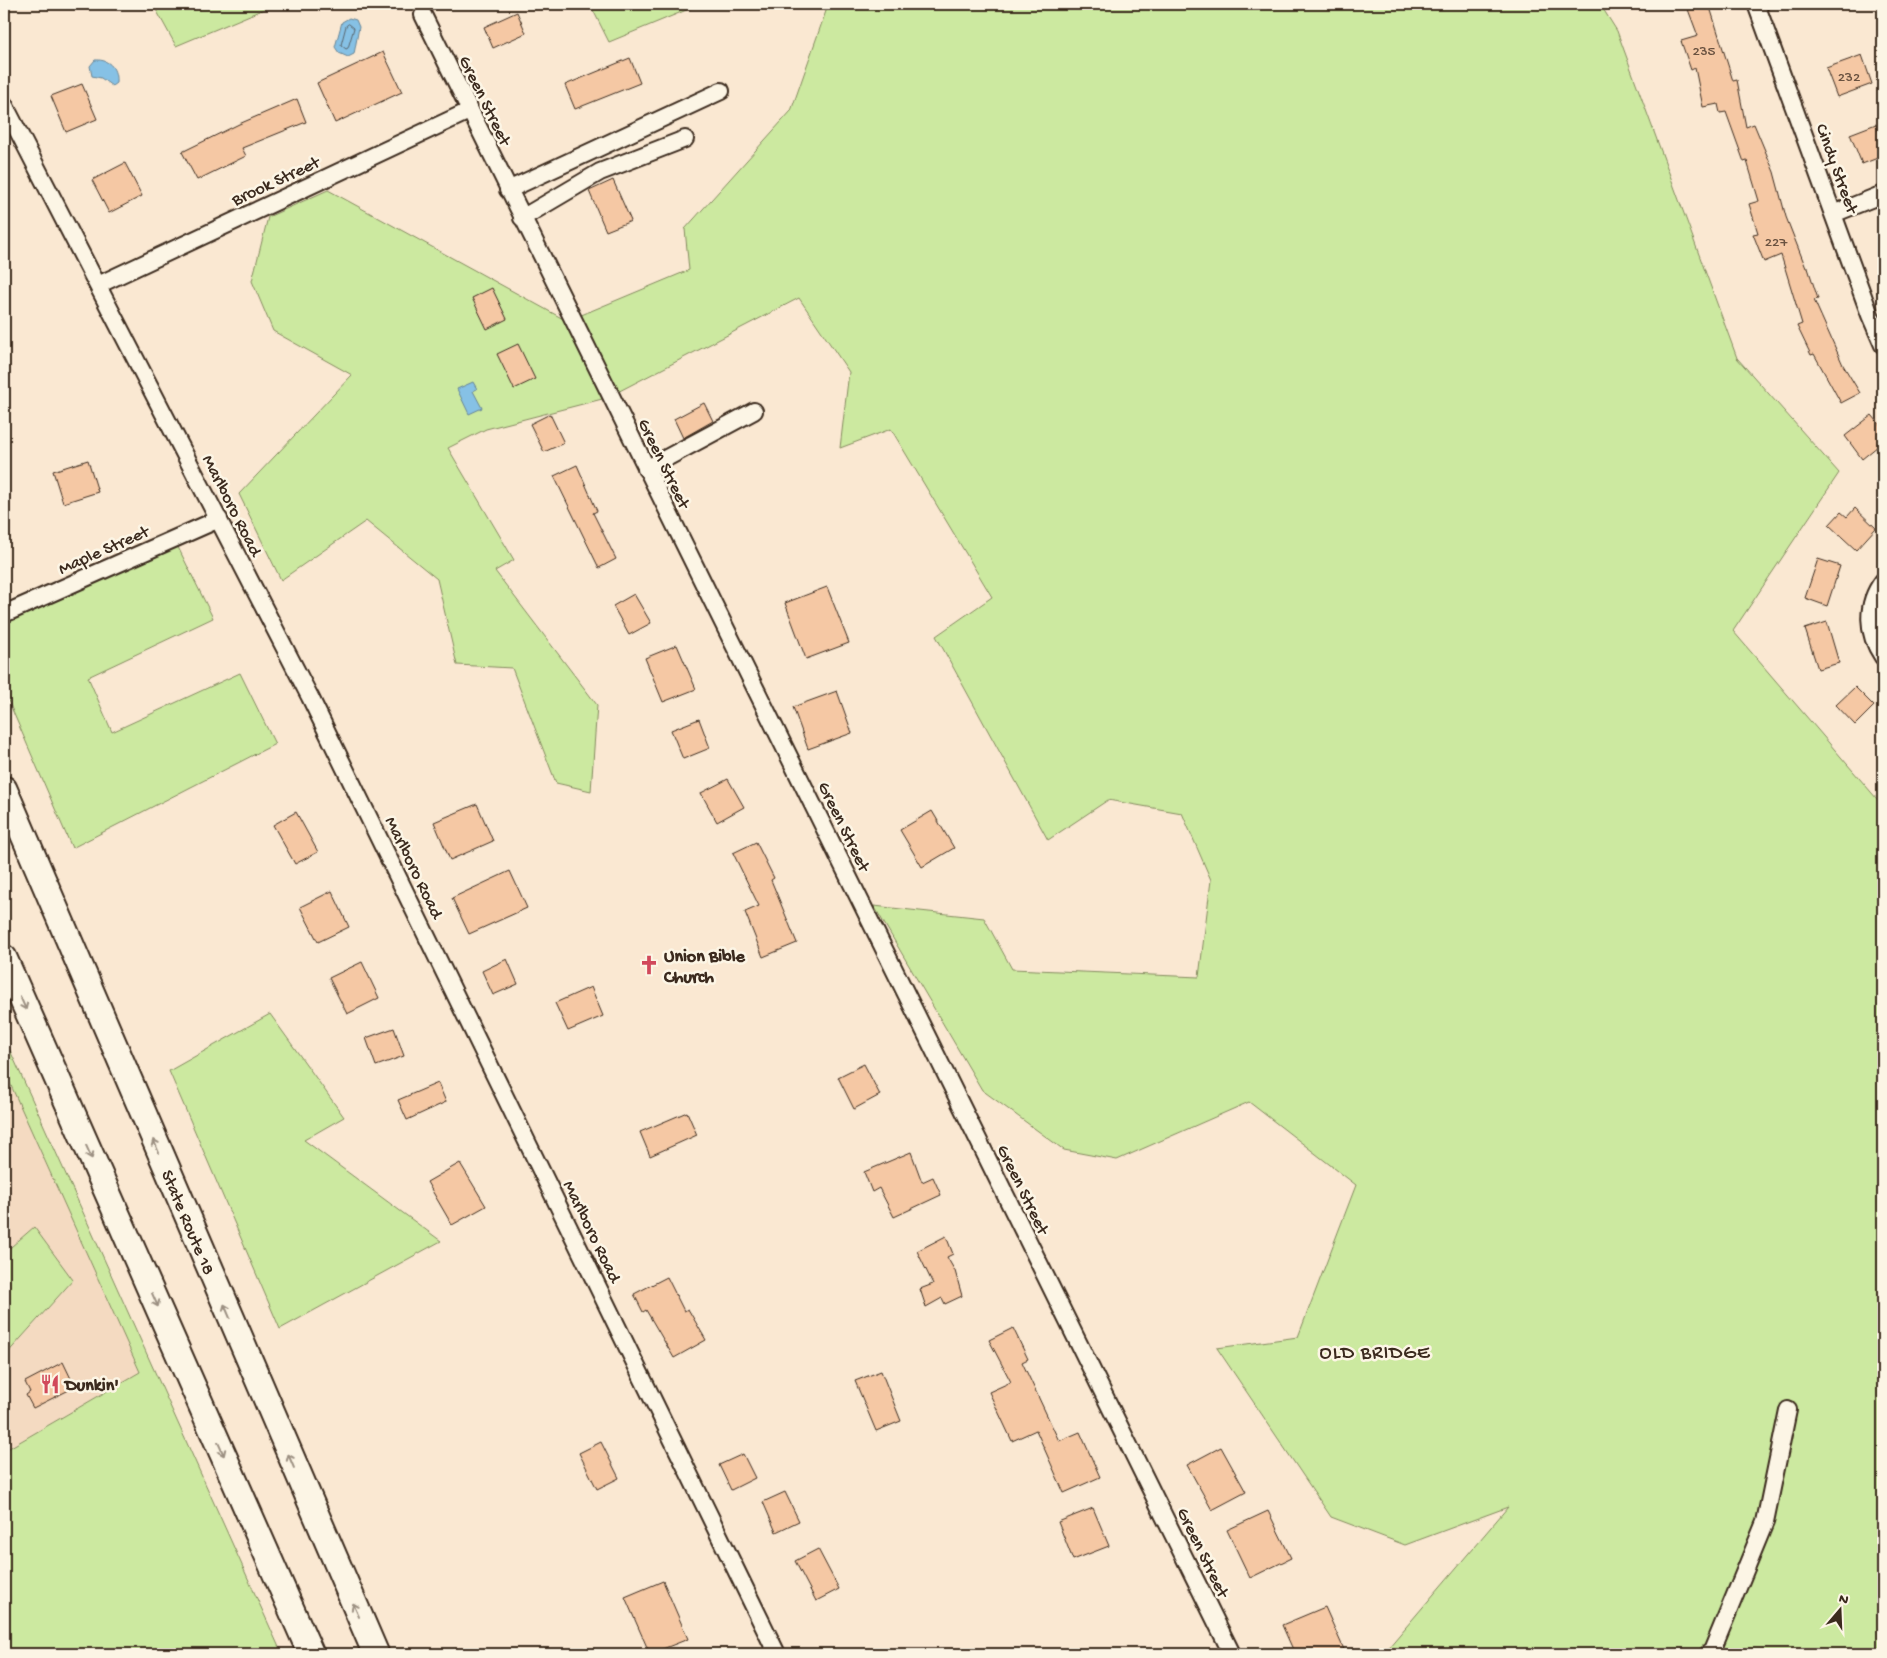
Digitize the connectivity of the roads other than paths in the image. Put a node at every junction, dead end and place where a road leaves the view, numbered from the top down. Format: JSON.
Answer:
{"nodes":[{"id":1,"x":1756,"y":4,"type":"edge"},
{"id":2,"x":423,"y":15,"type":"dead end"},
{"id":3,"x":720,"y":91,"type":"dead end"},
{"id":4,"x":4,"y":104,"type":"edge"},
{"id":5,"x":469,"y":111,"type":"junction"},
{"id":6,"x":685,"y":139,"type":"dead end"},
{"id":7,"x":508,"y":190,"type":"junction"},
{"id":8,"x":1883,"y":194,"type":"edge"},
{"id":9,"x":1833,"y":214,"type":"junction"},
{"id":10,"x":522,"y":218,"type":"junction"},
{"id":11,"x":98,"y":286,"type":"junction"},
{"id":12,"x":1883,"y":345,"type":"edge"},
{"id":13,"x":754,"y":411,"type":"dead end"},
{"id":14,"x":646,"y":469,"type":"junction"},
{"id":15,"x":219,"y":520,"type":"junction"},
{"id":16,"x":1883,"y":581,"type":"edge"},
{"id":17,"x":4,"y":614,"type":"edge"},
{"id":18,"x":1883,"y":657,"type":"edge"},
{"id":19,"x":4,"y":789,"type":"edge"},
{"id":20,"x":4,"y":958,"type":"edge"},
{"id":21,"x":1788,"y":1410,"type":"dead end"},
{"id":22,"x":311,"y":1654,"type":"edge"},
{"id":23,"x":376,"y":1654,"type":"edge"},
{"id":24,"x":777,"y":1654,"type":"edge"},
{"id":25,"x":1232,"y":1654,"type":"edge"},
{"id":26,"x":1708,"y":1654,"type":"edge"}],
"edges":[{"from":1,"to":9,"type":"street","name":"Cindy Street"},
{"from":2,"to":5,"type":"street","name":"Green Street"},
{"from":3,"to":7,"type":"street"},
{"from":4,"to":11,"type":"street","name":"Marlboro Road"},
{"from":5,"to":7,"type":"street","name":"Green Street"},
{"from":5,"to":11,"type":"street","name":"Brook Street"},
{"from":6,"to":10,"type":"street"},
{"from":7,"to":10,"type":"street","name":"Green Street"},
{"from":8,"to":9,"type":"street"},
{"from":9,"to":12,"type":"street","name":"Cindy Street"},
{"from":10,"to":14,"type":"street","name":"Green Street"},
{"from":11,"to":15,"type":"street","name":"Marlboro Road"},
{"from":13,"to":14,"type":"street"},
{"from":14,"to":25,"type":"street","name":"Green Street"},
{"from":15,"to":17,"type":"street","name":"Maple Street"},
{"from":15,"to":24,"type":"street","name":"Marlboro Road"},
{"from":16,"to":18,"type":"street"},
{"from":23,"to":19,"type":"highway","name":"State Route 18","one_way":true},
{"from":20,"to":22,"type":"highway","one_way":true},
{"from":21,"to":26,"type":"street"}]}
